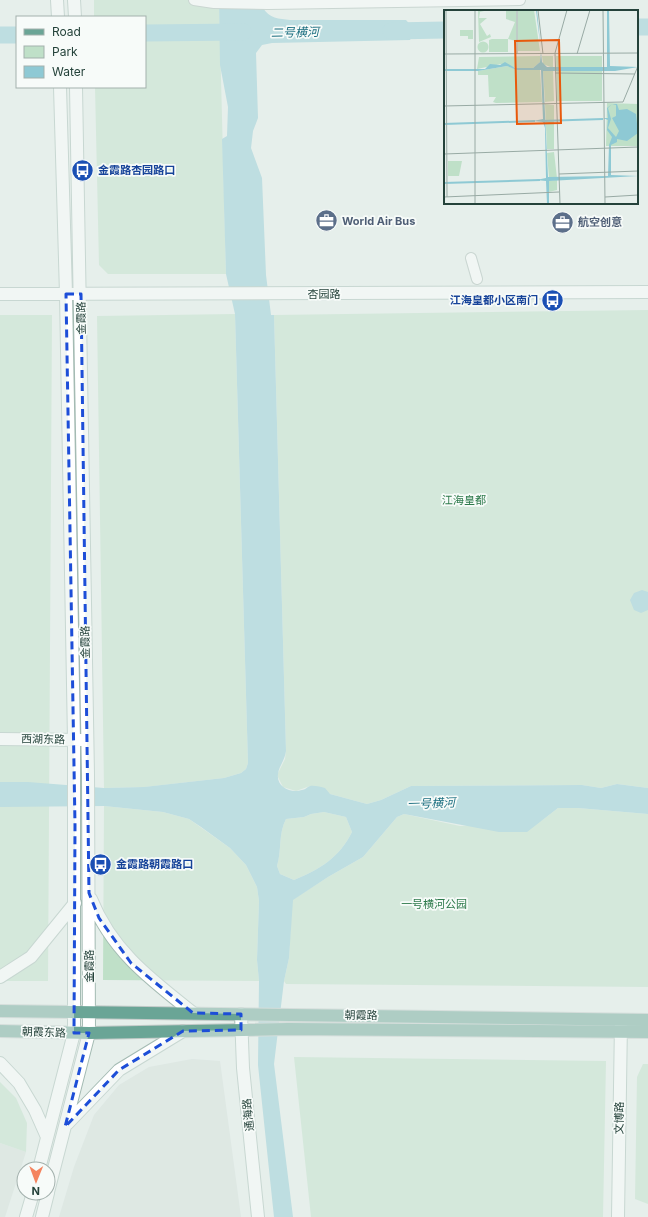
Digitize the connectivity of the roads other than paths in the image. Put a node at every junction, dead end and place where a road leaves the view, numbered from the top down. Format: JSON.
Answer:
{"nodes":[{"id":1,"x":74,"y":0,"type":"edge"},
{"id":2,"x":194,"y":0,"type":"edge"},
{"id":3,"x":520,"y":0,"type":"edge"},
{"id":4,"x":75,"y":15,"type":"edge"},
{"id":5,"x":60,"y":88,"type":"edge"},
{"id":6,"x":76,"y":88,"type":"edge"},
{"id":7,"x":471,"y":258,"type":"dead end"},
{"id":8,"x":477,"y":278,"type":"dead end"},
{"id":9,"x":648,"y":292,"type":"edge"},
{"id":10,"x":0,"y":294,"type":"edge"},
{"id":11,"x":66,"y":294,"type":"junction"},
{"id":12,"x":81,"y":294,"type":"junction"},
{"id":13,"x":0,"y":739,"type":"edge"},
{"id":14,"x":74,"y":740,"type":"junction"},
{"id":15,"x":87,"y":740,"type":"junction"},
{"id":16,"x":89,"y":893,"type":"junction"},
{"id":17,"x":75,"y":903,"type":"junction"},
{"id":18,"x":0,"y":977,"type":"edge"},
{"id":19,"x":0,"y":1011,"type":"edge"},
{"id":20,"x":74,"y":1011,"type":"junction"},
{"id":21,"x":89,"y":1011,"type":"junction"},
{"id":22,"x":192,"y":1013,"type":"junction"},
{"id":23,"x":247,"y":1014,"type":"junction"},
{"id":24,"x":648,"y":1020,"type":"edge"},
{"id":25,"x":621,"y":1026,"type":"junction"},
{"id":26,"x":247,"y":1030,"type":"junction"},
{"id":27,"x":0,"y":1031,"type":"edge"},
{"id":28,"x":183,"y":1031,"type":"junction"},
{"id":29,"x":648,"y":1032,"type":"edge"},
{"id":30,"x":74,"y":1033,"type":"junction"},
{"id":31,"x":89,"y":1033,"type":"junction"},
{"id":32,"x":0,"y":1063,"type":"edge"},
{"id":33,"x":65,"y":1127,"type":"junction"},
{"id":34,"x":47,"y":1137,"type":"junction"},
{"id":35,"x":41,"y":1161,"type":"edge"},
{"id":36,"x":56,"y":1161,"type":"edge"},
{"id":37,"x":31,"y":1201,"type":"edge"},
{"id":38,"x":46,"y":1201,"type":"edge"},
{"id":39,"x":26,"y":1217,"type":"edge"},
{"id":40,"x":42,"y":1217,"type":"edge"},
{"id":41,"x":258,"y":1217,"type":"edge"},
{"id":42,"x":618,"y":1217,"type":"edge"}],
"edges":[{"from":1,"to":4,"type":"main road"},
{"from":2,"to":3,"type":"street"},
{"from":5,"to":11,"type":"main road","name":"金霞路"},
{"from":6,"to":12,"type":"main road","name":"金霞路"},
{"from":7,"to":8,"type":"street"},
{"from":9,"to":12,"type":"main road","name":"杏园路"},
{"from":10,"to":11,"type":"main road","name":"杏园路"},
{"from":11,"to":12,"type":"main road","name":"杏园路"},
{"from":11,"to":14,"type":"main road","name":"金霞路"},
{"from":12,"to":15,"type":"main road","name":"金霞路"},
{"from":13,"to":14,"type":"main road","name":"西湖东路"},
{"from":14,"to":15,"type":"main road","name":"西湖东路"},
{"from":14,"to":17,"type":"main road","name":"金霞路"},
{"from":15,"to":16,"type":"main road","name":"金霞路"},
{"from":16,"to":21,"type":"main road","name":"金霞路"},
{"from":16,"to":22,"type":"main road"},
{"from":17,"to":18,"type":"main road"},
{"from":17,"to":20,"type":"main road","name":"金霞路"},
{"from":19,"to":20,"type":"main road","name":"朝霞东路"},
{"from":20,"to":21,"type":"main road","name":"朝霞路"},
{"from":20,"to":30,"type":"main road","name":"金霞路"},
{"from":21,"to":22,"type":"main road","name":"朝霞路"},
{"from":21,"to":31,"type":"main road","name":"金霞路"},
{"from":22,"to":23,"type":"main road","name":"朝霞路"},
{"from":23,"to":25,"type":"main road","name":"朝霞路"},
{"from":23,"to":26,"type":"main road","name":"通海路"},
{"from":24,"to":25,"type":"main road","name":"朝霞路"},
{"from":25,"to":26,"type":"main road","name":"朝霞路"},
{"from":25,"to":29,"type":"main road","name":"朝霞路"},
{"from":25,"to":42,"type":"main road","name":"文博路"},
{"from":26,"to":28,"type":"main road","name":"朝霞路"},
{"from":26,"to":41,"type":"main road","name":"通海路"},
{"from":27,"to":30,"type":"main road","name":"朝霞东路"},
{"from":28,"to":31,"type":"main road","name":"朝霞路"},
{"from":28,"to":33,"type":"main road"},
{"from":30,"to":31,"type":"main road","name":"朝霞东路"},
{"from":30,"to":34,"type":"main road","name":"金霞路"},
{"from":31,"to":33,"type":"main road","name":"金霞路"},
{"from":32,"to":34,"type":"main road"},
{"from":33,"to":36,"type":"main road","name":"金霞路"},
{"from":34,"to":35,"type":"main road","name":"金霞路"},
{"from":37,"to":39,"type":"main road"},
{"from":38,"to":40,"type":"main road","name":"金霞路"}]}
